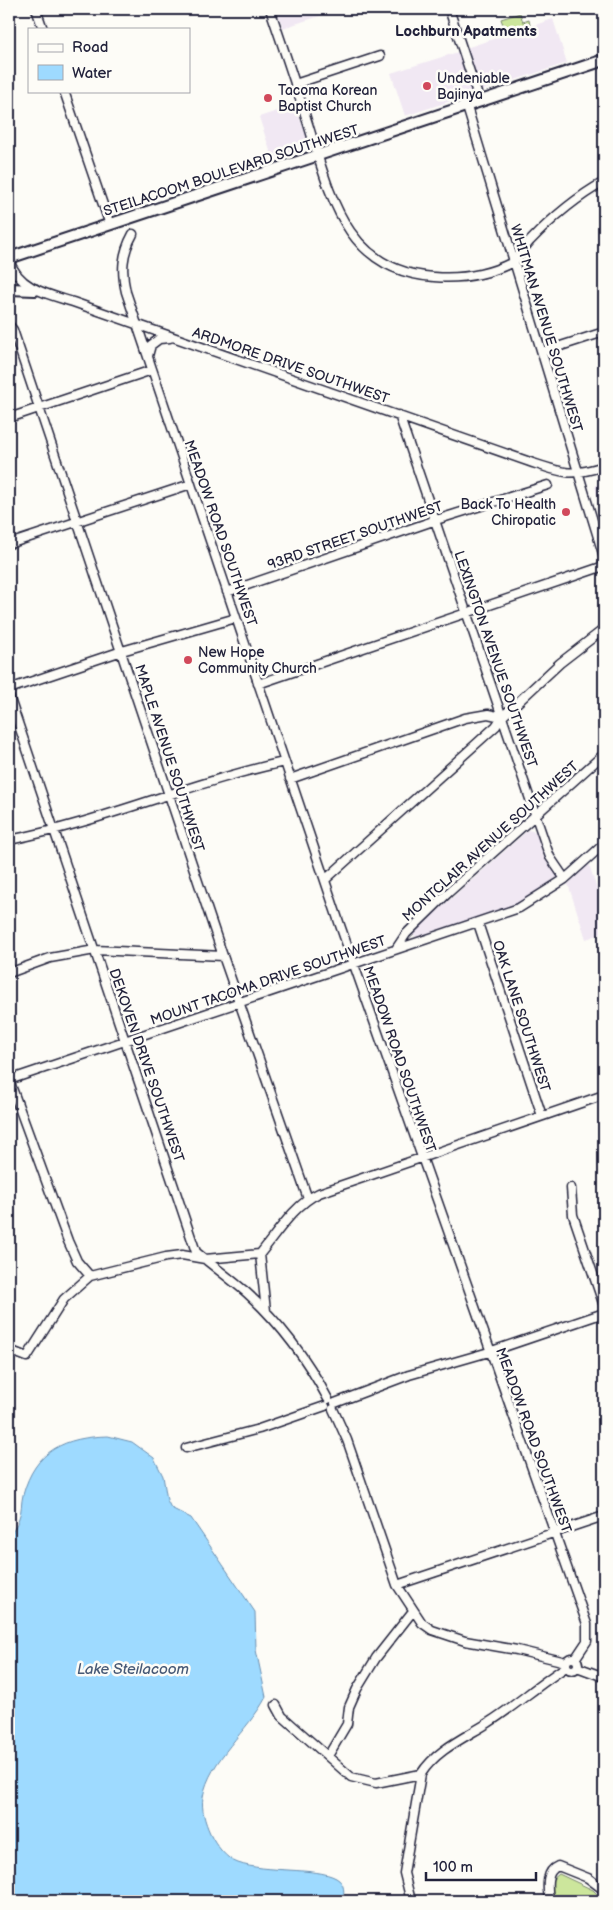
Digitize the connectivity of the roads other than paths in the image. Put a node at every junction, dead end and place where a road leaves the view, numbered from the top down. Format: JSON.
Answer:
{"nodes":[{"id":1,"x":36,"y":9,"type":"edge"},
{"id":2,"x":270,"y":9,"type":"edge"},
{"id":3,"x":449,"y":9,"type":"edge"},
{"id":4,"x":42,"y":28,"type":"edge"},
{"id":5,"x":380,"y":56,"type":"dead end"},
{"id":6,"x":604,"y":60,"type":"edge"},
{"id":7,"x":295,"y":84,"type":"junction"},
{"id":8,"x":64,"y":92,"type":"edge"},
{"id":9,"x":480,"y":102,"type":"junction"},
{"id":10,"x":467,"y":107,"type":"junction"},
{"id":11,"x":318,"y":156,"type":"junction"},
{"id":12,"x":604,"y":182,"type":"edge"},
{"id":13,"x":110,"y":225,"type":"junction"},
{"id":14,"x":133,"y":234,"type":"dead end"},
{"id":15,"x":9,"y":259,"type":"edge"},
{"id":16,"x":514,"y":262,"type":"junction"},
{"id":17,"x":9,"y":289,"type":"edge"},
{"id":18,"x":35,"y":290,"type":"junction"},
{"id":19,"x":9,"y":325,"type":"edge"},
{"id":20,"x":137,"y":325,"type":"junction"},
{"id":21,"x":604,"y":332,"type":"edge"},
{"id":22,"x":175,"y":338,"type":"junction"},
{"id":23,"x":542,"y":352,"type":"junction"},
{"id":24,"x":148,"y":358,"type":"junction"},
{"id":25,"x":152,"y":370,"type":"junction"},
{"id":26,"x":40,"y":408,"type":"junction"},
{"id":27,"x":399,"y":415,"type":"junction"},
{"id":28,"x":9,"y":418,"type":"edge"},
{"id":29,"x":604,"y":466,"type":"edge"},
{"id":30,"x":579,"y":474,"type":"junction"},
{"id":31,"x":191,"y":484,"type":"junction"},
{"id":32,"x":548,"y":485,"type":"dead end"},
{"id":33,"x":436,"y":520,"type":"junction"},
{"id":34,"x":78,"y":521,"type":"junction"},
{"id":35,"x":9,"y":544,"type":"edge"},
{"id":36,"x":604,"y":557,"type":"edge"},
{"id":37,"x":604,"y":566,"type":"edge"},
{"id":38,"x":227,"y":592,"type":"junction"},
{"id":39,"x":468,"y":614,"type":"junction"},
{"id":40,"x":236,"y":618,"type":"junction"},
{"id":41,"x":604,"y":629,"type":"edge"},
{"id":42,"x":122,"y":652,"type":"junction"},
{"id":43,"x":258,"y":684,"type":"junction"},
{"id":44,"x":9,"y":689,"type":"edge"},
{"id":45,"x":9,"y":696,"type":"edge"},
{"id":46,"x":502,"y":717,"type":"junction"},
{"id":47,"x":604,"y":754,"type":"edge"},
{"id":48,"x":284,"y":762,"type":"junction"},
{"id":49,"x":290,"y":779,"type":"junction"},
{"id":50,"x":168,"y":794,"type":"junction"},
{"id":51,"x":536,"y":816,"type":"junction"},
{"id":52,"x":54,"y":831,"type":"junction"},
{"id":53,"x":9,"y":840,"type":"edge"},
{"id":54,"x":604,"y":844,"type":"edge"},
{"id":55,"x":565,"y":879,"type":"junction"},
{"id":56,"x":325,"y":880,"type":"junction"},
{"id":57,"x":478,"y":923,"type":"junction"},
{"id":58,"x":396,"y":949,"type":"junction"},
{"id":59,"x":94,"y":950,"type":"junction"},
{"id":60,"x":223,"y":956,"type":"junction"},
{"id":61,"x":354,"y":965,"type":"junction"},
{"id":62,"x":9,"y":973,"type":"edge"},
{"id":63,"x":239,"y":1002,"type":"junction"},
{"id":64,"x":125,"y":1041,"type":"junction"},
{"id":65,"x":9,"y":1080,"type":"edge"},
{"id":66,"x":604,"y":1095,"type":"edge"},
{"id":67,"x":542,"y":1116,"type":"junction"},
{"id":68,"x":420,"y":1157,"type":"junction"},
{"id":69,"x":571,"y":1188,"type":"dead end"},
{"id":70,"x":308,"y":1199,"type":"junction"},
{"id":71,"x":260,"y":1254,"type":"junction"},
{"id":72,"x":205,"y":1260,"type":"junction"},
{"id":73,"x":90,"y":1276,"type":"junction"},
{"id":74,"x":604,"y":1306,"type":"edge"},
{"id":75,"x":266,"y":1312,"type":"junction"},
{"id":76,"x":604,"y":1313,"type":"edge"},
{"id":77,"x":9,"y":1350,"type":"edge"},
{"id":78,"x":490,"y":1352,"type":"junction"},
{"id":79,"x":330,"y":1404,"type":"junction"},
{"id":80,"x":186,"y":1448,"type":"dead end"},
{"id":81,"x":604,"y":1516,"type":"edge"},
{"id":82,"x":554,"y":1533,"type":"junction"},
{"id":83,"x":398,"y":1585,"type":"junction"},
{"id":84,"x":413,"y":1611,"type":"junction"},
{"id":85,"x":550,"y":1658,"type":"junction"},
{"id":86,"x":575,"y":1658,"type":"junction"},
{"id":87,"x":566,"y":1664,"type":"junction"},
{"id":88,"x":577,"y":1667,"type":"junction"},
{"id":89,"x":553,"y":1675,"type":"junction"},
{"id":90,"x":604,"y":1677,"type":"edge"},
{"id":91,"x":276,"y":1705,"type":"dead end"},
{"id":92,"x":328,"y":1756,"type":"junction"},
{"id":93,"x":420,"y":1774,"type":"junction"},
{"id":94,"x":604,"y":1890,"type":"edge"},
{"id":95,"x":411,"y":1901,"type":"edge"},
{"id":96,"x":549,"y":1901,"type":"edge"}],
"edges":[{"from":1,"to":4,"type":"street"},
{"from":2,"to":7,"type":"street"},
{"from":3,"to":9,"type":"street"},
{"from":5,"to":7,"type":"street"},
{"from":6,"to":9,"type":"main road","name":"STEILACOOM BOULEVARD SOUTHWEST"},
{"from":7,"to":11,"type":"street"},
{"from":8,"to":13,"type":"street"},
{"from":9,"to":10,"type":"main road","name":"STEILACOOM BOULEVARD SOUTHWEST"},
{"from":10,"to":11,"type":"main road","name":"STEILACOOM BOULEVARD SOUTHWEST"},
{"from":10,"to":16,"type":"street","name":"WHITMAN AVENUE SOUTHWEST"},
{"from":11,"to":13,"type":"main road","name":"STEILACOOM BOULEVARD SOUTHWEST"},
{"from":11,"to":16,"type":"street"},
{"from":12,"to":16,"type":"street"},
{"from":13,"to":15,"type":"main road","name":"STEILACOOM BOULEVARD SOUTHWEST"},
{"from":14,"to":20,"type":"street","name":"MEADOW ROAD SOUTHWEST"},
{"from":15,"to":18,"type":"street","name":"ARDMORE DRIVE SOUTHWEST"},
{"from":16,"to":23,"type":"street","name":"WHITMAN AVENUE SOUTHWEST"},
{"from":17,"to":18,"type":"main road"},
{"from":18,"to":20,"type":"street","name":"ARDMORE DRIVE SOUTHWEST"},
{"from":19,"to":26,"type":"street","name":"MAPLE AVENUE SOUTHWEST"},
{"from":20,"to":22,"type":"street","name":"ARDMORE DRIVE SOUTHWEST"},
{"from":20,"to":24,"type":"street","name":"MEADOW ROAD SOUTHWEST"},
{"from":21,"to":23,"type":"street"},
{"from":22,"to":24,"type":"street"},
{"from":22,"to":27,"type":"street","name":"ARDMORE DRIVE SOUTHWEST"},
{"from":23,"to":30,"type":"street","name":"WHITMAN AVENUE SOUTHWEST"},
{"from":24,"to":25,"type":"street","name":"MEADOW ROAD SOUTHWEST"},
{"from":25,"to":26,"type":"street"},
{"from":25,"to":31,"type":"street","name":"MEADOW ROAD SOUTHWEST"},
{"from":26,"to":28,"type":"street"},
{"from":26,"to":34,"type":"street","name":"MAPLE AVENUE SOUTHWEST"},
{"from":27,"to":30,"type":"street","name":"ARDMORE DRIVE SOUTHWEST"},
{"from":27,"to":33,"type":"street","name":"LEXINGTON AVENUE SOUTHWEST"},
{"from":29,"to":30,"type":"street"},
{"from":30,"to":36,"type":"street","name":"WHITMAN AVENUE SOUTHWEST"},
{"from":31,"to":34,"type":"street"},
{"from":31,"to":38,"type":"street","name":"MEADOW ROAD SOUTHWEST"},
{"from":32,"to":33,"type":"street","name":"93RD STREET SOUTHWEST"},
{"from":33,"to":38,"type":"street","name":"93RD STREET SOUTHWEST"},
{"from":33,"to":39,"type":"street","name":"LEXINGTON AVENUE SOUTHWEST"},
{"from":34,"to":35,"type":"street"},
{"from":34,"to":42,"type":"street","name":"MAPLE AVENUE SOUTHWEST"},
{"from":37,"to":39,"type":"street"},
{"from":38,"to":40,"type":"street","name":"MEADOW ROAD SOUTHWEST"},
{"from":39,"to":43,"type":"street"},
{"from":39,"to":46,"type":"street","name":"LEXINGTON AVENUE SOUTHWEST"},
{"from":40,"to":42,"type":"street"},
{"from":40,"to":43,"type":"street","name":"MEADOW ROAD SOUTHWEST"},
{"from":41,"to":46,"type":"street"},
{"from":42,"to":44,"type":"street"},
{"from":42,"to":50,"type":"street","name":"MAPLE AVENUE SOUTHWEST"},
{"from":43,"to":48,"type":"street","name":"MEADOW ROAD SOUTHWEST"},
{"from":45,"to":52,"type":"street","name":"DEKOVEN DRIVE SOUTHWEST"},
{"from":46,"to":49,"type":"street"},
{"from":46,"to":51,"type":"street","name":"LEXINGTON AVENUE SOUTHWEST"},
{"from":46,"to":56,"type":"street"},
{"from":47,"to":51,"type":"street","name":"MONTCLAIR AVENUE SOUTHWEST"},
{"from":48,"to":49,"type":"street","name":"MEADOW ROAD SOUTHWEST"},
{"from":48,"to":50,"type":"street"},
{"from":49,"to":56,"type":"street","name":"MEADOW ROAD SOUTHWEST"},
{"from":50,"to":52,"type":"street"},
{"from":50,"to":60,"type":"street","name":"MAPLE AVENUE SOUTHWEST"},
{"from":51,"to":55,"type":"street","name":"LEXINGTON AVENUE SOUTHWEST"},
{"from":51,"to":58,"type":"street","name":"MONTCLAIR AVENUE SOUTHWEST"},
{"from":52,"to":53,"type":"street"},
{"from":52,"to":59,"type":"street","name":"DEKOVEN DRIVE SOUTHWEST"},
{"from":54,"to":55,"type":"street","name":"MOUNT TACOMA DRIVE SOUTHWEST"},
{"from":55,"to":57,"type":"street","name":"MOUNT TACOMA DRIVE SOUTHWEST"},
{"from":56,"to":61,"type":"street","name":"MEADOW ROAD SOUTHWEST"},
{"from":57,"to":58,"type":"street","name":"MOUNT TACOMA DRIVE SOUTHWEST"},
{"from":57,"to":67,"type":"street","name":"OAK LANE SOUTHWEST"},
{"from":58,"to":61,"type":"street","name":"MOUNT TACOMA DRIVE SOUTHWEST"},
{"from":59,"to":60,"type":"street"},
{"from":59,"to":62,"type":"street"},
{"from":59,"to":64,"type":"street","name":"DEKOVEN DRIVE SOUTHWEST"},
{"from":60,"to":63,"type":"street","name":"MAPLE AVENUE SOUTHWEST"},
{"from":61,"to":63,"type":"street","name":"MOUNT TACOMA DRIVE SOUTHWEST"},
{"from":61,"to":68,"type":"street","name":"MEADOW ROAD SOUTHWEST"},
{"from":63,"to":64,"type":"street","name":"MOUNT TACOMA DRIVE SOUTHWEST"},
{"from":63,"to":70,"type":"street","name":"MAPLE AVENUE SOUTHWEST"},
{"from":64,"to":65,"type":"street","name":"MOUNT TACOMA DRIVE SOUTHWEST"},
{"from":64,"to":72,"type":"street","name":"DEKOVEN DRIVE SOUTHWEST"},
{"from":65,"to":73,"type":"street"},
{"from":66,"to":67,"type":"street"},
{"from":67,"to":68,"type":"street"},
{"from":68,"to":70,"type":"street"},
{"from":68,"to":78,"type":"street","name":"MEADOW ROAD SOUTHWEST"},
{"from":69,"to":74,"type":"street"},
{"from":70,"to":71,"type":"street"},
{"from":71,"to":72,"type":"street"},
{"from":71,"to":75,"type":"street"},
{"from":72,"to":73,"type":"street"},
{"from":72,"to":75,"type":"street","name":"DEKOVEN DRIVE SOUTHWEST"},
{"from":73,"to":77,"type":"street"},
{"from":75,"to":79,"type":"street","name":"DEKOVEN DRIVE SOUTHWEST"},
{"from":76,"to":78,"type":"street"},
{"from":78,"to":79,"type":"street"},
{"from":78,"to":82,"type":"street","name":"MEADOW ROAD SOUTHWEST"},
{"from":79,"to":80,"type":"street"},
{"from":79,"to":83,"type":"street","name":"DEKOVEN DRIVE SOUTHWEST"},
{"from":81,"to":82,"type":"street"},
{"from":82,"to":83,"type":"street"},
{"from":82,"to":86,"type":"street","name":"MEADOW ROAD SOUTHWEST"},
{"from":83,"to":84,"type":"street","name":"DEKOVEN DRIVE SOUTHWEST"},
{"from":84,"to":85,"type":"street","name":"DEKOVEN DRIVE SOUTHWEST"},
{"from":84,"to":92,"type":"street"},
{"from":85,"to":87,"type":"street","name":"DEKOVEN DRIVE SOUTHWEST"},
{"from":85,"to":89,"type":"street"},
{"from":86,"to":87,"type":"street"},
{"from":86,"to":88,"type":"street"},
{"from":87,"to":88,"type":"street"},
{"from":87,"to":89,"type":"street"},
{"from":88,"to":90,"type":"street"},
{"from":89,"to":93,"type":"street"},
{"from":91,"to":92,"type":"street"},
{"from":92,"to":93,"type":"street"},
{"from":93,"to":95,"type":"street"},
{"from":94,"to":96,"type":"street"}]}
